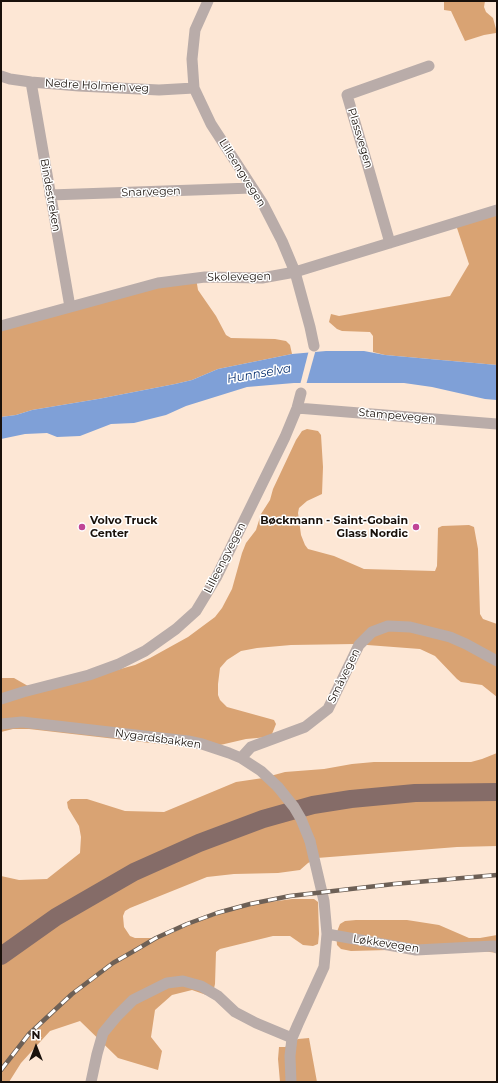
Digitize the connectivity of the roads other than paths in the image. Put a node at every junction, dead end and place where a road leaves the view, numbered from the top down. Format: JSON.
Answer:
{"nodes":[{"id":1,"x":208,"y":1,"type":"edge"},
{"id":2,"x":429,"y":66,"type":"dead end"},
{"id":3,"x":1,"y":76,"type":"edge"},
{"id":4,"x":31,"y":82,"type":"junction"},
{"id":5,"x":194,"y":88,"type":"junction"},
{"id":6,"x":252,"y":188,"type":"junction"},
{"id":7,"x":50,"y":195,"type":"junction"},
{"id":8,"x":497,"y":210,"type":"edge"},
{"id":9,"x":390,"y":243,"type":"junction"},
{"id":10,"x":295,"y":272,"type":"junction"},
{"id":11,"x":70,"y":307,"type":"junction"},
{"id":12,"x":1,"y":326,"type":"edge"},
{"id":13,"x":314,"y":346,"type":"dead end"},
{"id":14,"x":301,"y":393,"type":"dead end"},
{"id":15,"x":297,"y":408,"type":"junction"},
{"id":16,"x":497,"y":424,"type":"edge"},
{"id":17,"x":497,"y":661,"type":"edge"},
{"id":18,"x":1,"y":699,"type":"edge"},
{"id":19,"x":1,"y":724,"type":"edge"},
{"id":20,"x":240,"y":758,"type":"junction"},
{"id":21,"x":497,"y":792,"type":"edge"},
{"id":22,"x":327,"y":934,"type":"junction"},
{"id":23,"x":495,"y":947,"type":"edge"},
{"id":24,"x":1,"y":956,"type":"edge"},
{"id":25,"x":292,"y":1038,"type":"junction"},
{"id":26,"x":92,"y":1082,"type":"edge"},
{"id":27,"x":291,"y":1082,"type":"edge"}],
"edges":[{"from":1,"to":5,"type":"street","name":"Lilleengvegen"},
{"from":2,"to":9,"type":"street","name":"Plassvegen"},
{"from":3,"to":4,"type":"street","name":"Nedre Holmen veg"},
{"from":4,"to":5,"type":"street","name":"Nedre Holmen veg"},
{"from":4,"to":7,"type":"street","name":"Bindestreken"},
{"from":5,"to":6,"type":"street","name":"Lilleengvegen"},
{"from":6,"to":7,"type":"street","name":"Snarvegen"},
{"from":6,"to":10,"type":"street","name":"Lilleengvegen"},
{"from":7,"to":11,"type":"street","name":"Bindestreken"},
{"from":8,"to":9,"type":"street","name":"Skolevegen"},
{"from":9,"to":10,"type":"street","name":"Skolevegen"},
{"from":10,"to":11,"type":"street","name":"Skolevegen"},
{"from":10,"to":13,"type":"street","name":"Lilleengvegen"},
{"from":11,"to":12,"type":"street","name":"Skolevegen"},
{"from":14,"to":15,"type":"street","name":"Lilleengvegen"},
{"from":15,"to":16,"type":"street","name":"Stampevegen"},
{"from":15,"to":18,"type":"street","name":"Lilleengvegen"},
{"from":17,"to":20,"type":"street","name":"Småvegen"},
{"from":19,"to":20,"type":"street","name":"Nygardsbakken"},
{"from":20,"to":22,"type":"street","name":"Nygardsbakken","bridge":true},
{"from":21,"to":24,"type":"highway"},
{"from":22,"to":23,"type":"street","name":"Løkkevegen"},
{"from":22,"to":25,"type":"street","name":"Nygardsbakken"},
{"from":25,"to":26,"type":"street"},
{"from":25,"to":27,"type":"street","name":"Nygardsbakken"}]}
